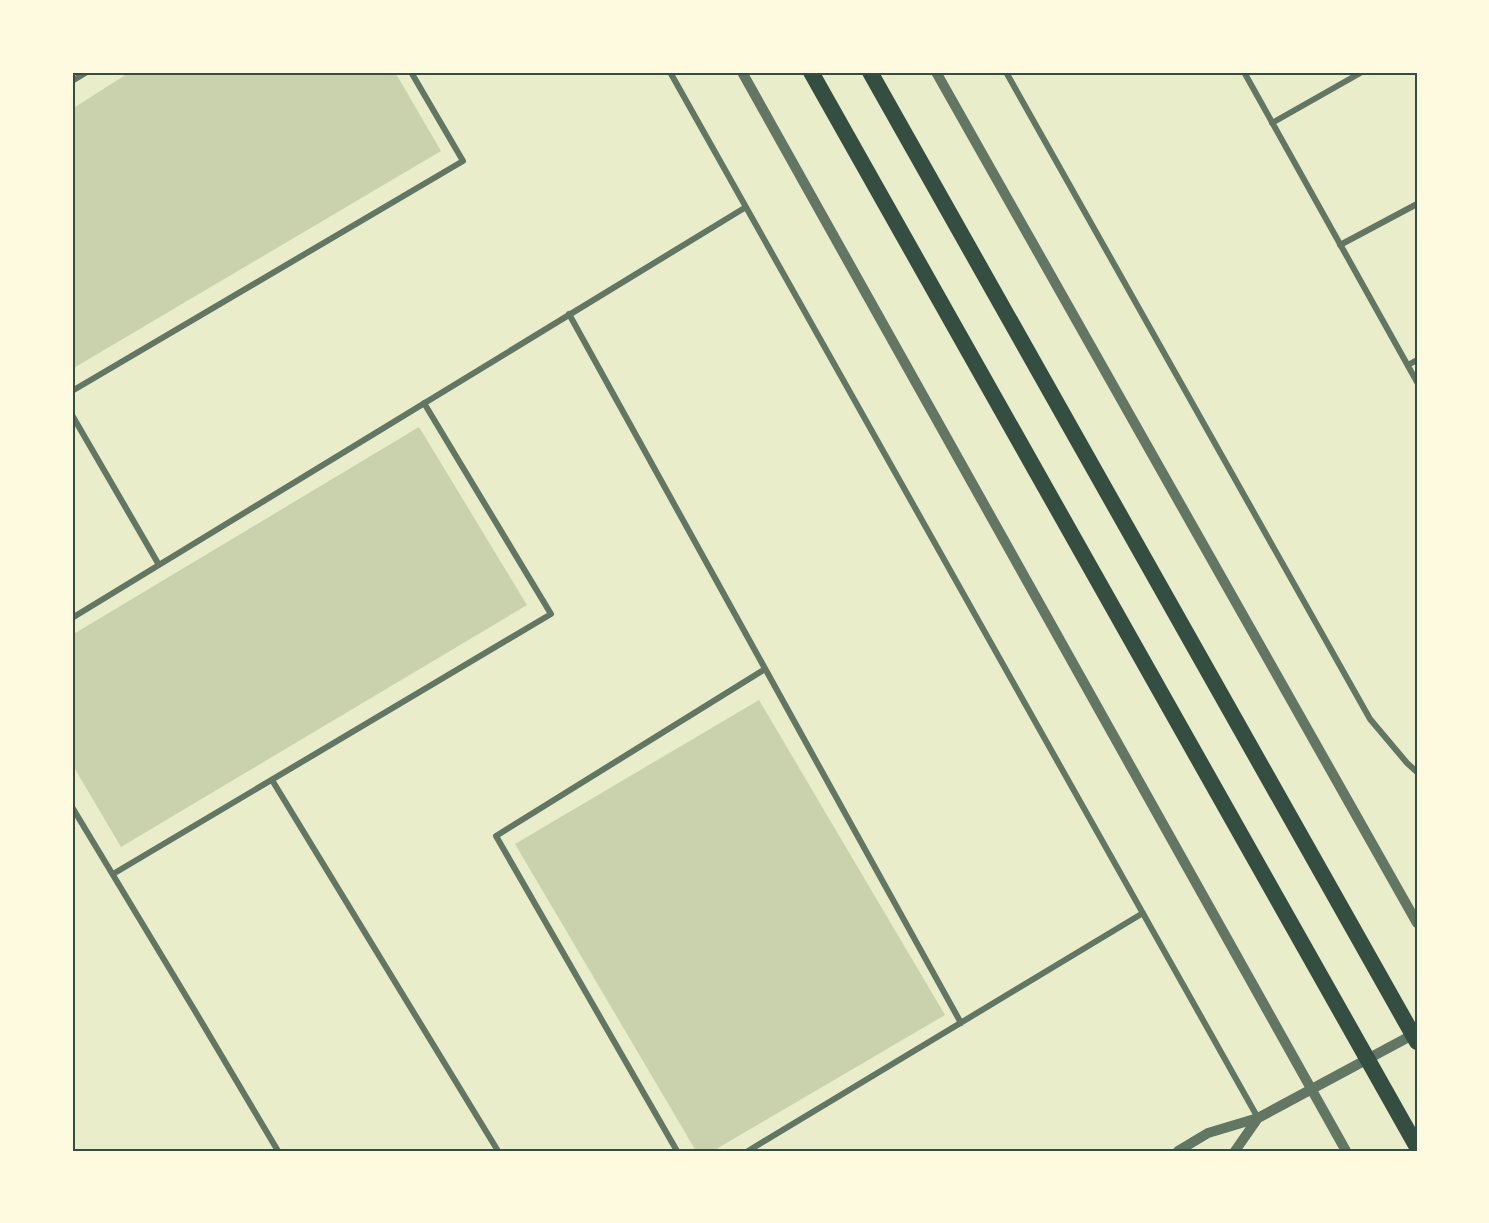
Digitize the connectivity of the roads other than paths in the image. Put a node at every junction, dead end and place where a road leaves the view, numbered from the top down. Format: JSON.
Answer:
{"nodes":[{"id":1,"x":87,"y":72,"type":"edge"},
{"id":2,"x":411,"y":72,"type":"edge"},
{"id":3,"x":670,"y":72,"type":"edge"},
{"id":4,"x":742,"y":72,"type":"edge"},
{"id":5,"x":811,"y":72,"type":"edge"},
{"id":6,"x":870,"y":72,"type":"edge"},
{"id":7,"x":936,"y":72,"type":"edge"},
{"id":8,"x":1006,"y":72,"type":"edge"},
{"id":9,"x":1244,"y":72,"type":"edge"},
{"id":10,"x":1362,"y":72,"type":"edge"},
{"id":11,"x":72,"y":81,"type":"edge"},
{"id":12,"x":1272,"y":123,"type":"junction"},
{"id":13,"x":1417,"y":204,"type":"edge"},
{"id":14,"x":746,"y":207,"type":"junction"},
{"id":15,"x":1340,"y":245,"type":"junction"},
{"id":16,"x":569,"y":314,"type":"junction"},
{"id":17,"x":1417,"y":360,"type":"edge"},
{"id":18,"x":1408,"y":365,"type":"junction"},
{"id":19,"x":1417,"y":382,"type":"edge"},
{"id":20,"x":72,"y":391,"type":"edge"},
{"id":21,"x":424,"y":403,"type":"junction"},
{"id":22,"x":72,"y":415,"type":"edge"},
{"id":23,"x":159,"y":565,"type":"junction"},
{"id":24,"x":72,"y":618,"type":"edge"},
{"id":25,"x":765,"y":669,"type":"junction"},
{"id":26,"x":1417,"y":772,"type":"edge"},
{"id":27,"x":272,"y":780,"type":"junction"},
{"id":28,"x":72,"y":807,"type":"edge"},
{"id":29,"x":113,"y":874,"type":"junction"},
{"id":30,"x":1143,"y":913,"type":"junction"},
{"id":31,"x":1417,"y":922,"type":"edge"},
{"id":32,"x":961,"y":1023,"type":"junction"},
{"id":33,"x":1417,"y":1032,"type":"edge"},
{"id":34,"x":1417,"y":1042,"type":"edge"},
{"id":35,"x":1311,"y":1090,"type":"junction"},
{"id":36,"x":1258,"y":1118,"type":"junction"},
{"id":37,"x":1417,"y":1147,"type":"edge"},
{"id":38,"x":278,"y":1151,"type":"edge"},
{"id":39,"x":498,"y":1151,"type":"edge"},
{"id":40,"x":677,"y":1151,"type":"edge"},
{"id":41,"x":748,"y":1151,"type":"edge"},
{"id":42,"x":1178,"y":1151,"type":"edge"},
{"id":43,"x":1235,"y":1151,"type":"edge"},
{"id":44,"x":1346,"y":1151,"type":"edge"}],
"edges":[{"from":1,"to":11,"type":"street"},
{"from":2,"to":20,"type":"street"},
{"from":3,"to":14,"type":"street"},
{"from":4,"to":35,"type":"street"},
{"from":5,"to":37,"type":"highway"},
{"from":6,"to":34,"type":"highway"},
{"from":7,"to":31,"type":"street"},
{"from":8,"to":26,"type":"street"},
{"from":9,"to":12,"type":"street"},
{"from":10,"to":12,"type":"street"},
{"from":12,"to":15,"type":"street"},
{"from":13,"to":15,"type":"street"},
{"from":14,"to":16,"type":"street"},
{"from":14,"to":30,"type":"street"},
{"from":15,"to":18,"type":"street"},
{"from":16,"to":21,"type":"street"},
{"from":16,"to":25,"type":"street"},
{"from":17,"to":18,"type":"street"},
{"from":18,"to":19,"type":"street"},
{"from":21,"to":23,"type":"street"},
{"from":21,"to":27,"type":"street"},
{"from":22,"to":23,"type":"street"},
{"from":23,"to":24,"type":"street"},
{"from":25,"to":32,"type":"street"},
{"from":25,"to":40,"type":"street"},
{"from":27,"to":29,"type":"street"},
{"from":27,"to":39,"type":"street"},
{"from":28,"to":29,"type":"street"},
{"from":29,"to":38,"type":"street"},
{"from":30,"to":32,"type":"street"},
{"from":30,"to":36,"type":"street"},
{"from":32,"to":41,"type":"street"},
{"from":33,"to":35,"type":"street"},
{"from":35,"to":36,"type":"street"},
{"from":35,"to":44,"type":"street"},
{"from":36,"to":42,"type":"street"},
{"from":36,"to":43,"type":"street"}]}
